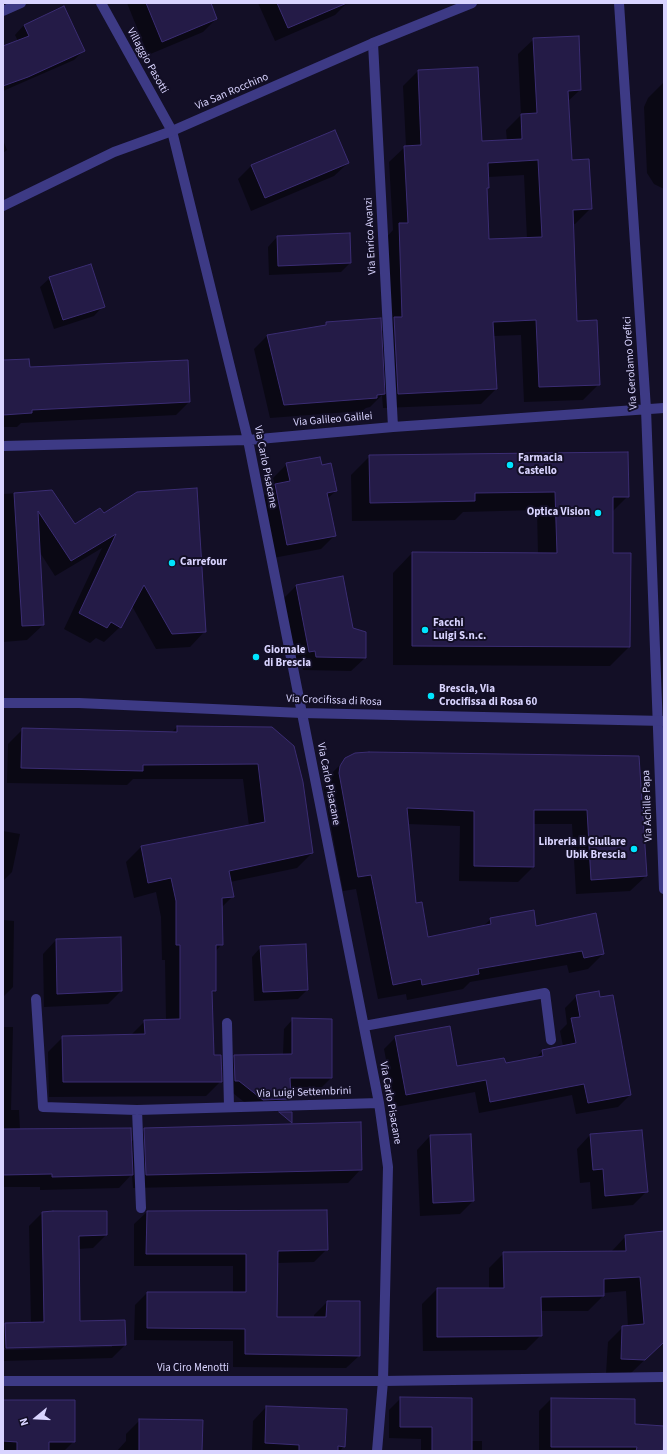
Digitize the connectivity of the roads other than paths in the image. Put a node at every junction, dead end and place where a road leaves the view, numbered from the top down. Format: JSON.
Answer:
{"nodes":[{"id":1,"x":20,"y":3,"type":"edge"},
{"id":2,"x":101,"y":3,"type":"edge"},
{"id":3,"x":472,"y":3,"type":"edge"},
{"id":4,"x":619,"y":3,"type":"edge"},
{"id":5,"x":3,"y":11,"type":"edge"},
{"id":6,"x":373,"y":43,"type":"junction"},
{"id":7,"x":172,"y":131,"type":"junction"},
{"id":8,"x":3,"y":206,"type":"edge"},
{"id":9,"x":664,"y":408,"type":"edge"},
{"id":10,"x":646,"y":409,"type":"junction"},
{"id":11,"x":393,"y":427,"type":"junction"},
{"id":12,"x":248,"y":440,"type":"junction"},
{"id":13,"x":3,"y":446,"type":"edge"},
{"id":14,"x":3,"y":703,"type":"edge"},
{"id":15,"x":302,"y":713,"type":"junction"},
{"id":16,"x":660,"y":721,"type":"edge"},
{"id":17,"x":664,"y":889,"type":"edge"},
{"id":18,"x":36,"y":999,"type":"dead end"},
{"id":19,"x":227,"y":1023,"type":"dead end"},
{"id":20,"x":364,"y":1026,"type":"junction"},
{"id":21,"x":551,"y":1040,"type":"dead end"},
{"id":22,"x":379,"y":1103,"type":"junction"},
{"id":23,"x":229,"y":1107,"type":"junction"},
{"id":24,"x":136,"y":1110,"type":"junction"},
{"id":25,"x":141,"y":1208,"type":"dead end"},
{"id":26,"x":664,"y":1377,"type":"edge"},
{"id":27,"x":3,"y":1381,"type":"edge"},
{"id":28,"x":383,"y":1381,"type":"junction"},
{"id":29,"x":377,"y":1451,"type":"edge"}],
"edges":[{"from":1,"to":5,"type":"street"},
{"from":2,"to":7,"type":"street","name":"Villaggio Pasotti"},
{"from":3,"to":6,"type":"street","name":"Via San Rocchino"},
{"from":4,"to":10,"type":"street","name":"Via Gerolamo Orefici"},
{"from":6,"to":7,"type":"street","name":"Via San Rocchino"},
{"from":6,"to":11,"type":"street","name":"Via Enrico Avanzi"},
{"from":7,"to":8,"type":"street","name":"Via San Rocchino"},
{"from":7,"to":12,"type":"street","name":"Via Carlo Pisacane"},
{"from":9,"to":10,"type":"street","name":"Via Galileo Galilei"},
{"from":10,"to":11,"type":"street","name":"Via Galileo Galilei"},
{"from":10,"to":16,"type":"street","name":"Via Gerolamo Orefici"},
{"from":11,"to":12,"type":"street","name":"Via Galileo Galilei"},
{"from":12,"to":13,"type":"street","name":"Via Galileo Galilei"},
{"from":12,"to":15,"type":"street","name":"Via Carlo Pisacane"},
{"from":14,"to":15,"type":"street","name":"Via Crocifissa di Rosa"},
{"from":15,"to":16,"type":"street","name":"Via Crocifissa di Rosa"},
{"from":15,"to":20,"type":"street","name":"Via Carlo Pisacane"},
{"from":16,"to":17,"type":"street","name":"Via Achille Papa"},
{"from":18,"to":24,"type":"street","name":"Via Luigi Settembrini"},
{"from":19,"to":23,"type":"street"},
{"from":20,"to":21,"type":"street"},
{"from":20,"to":22,"type":"street","name":"Via Carlo Pisacane"},
{"from":22,"to":23,"type":"street","name":"Via Luigi Settembrini"},
{"from":22,"to":28,"type":"street","name":"Via Carlo Pisacane"},
{"from":23,"to":24,"type":"street","name":"Via Luigi Settembrini"},
{"from":24,"to":25,"type":"street"},
{"from":26,"to":28,"type":"street","name":"Via Ciro Menotti"},
{"from":27,"to":28,"type":"street","name":"Via Ciro Menotti"},
{"from":28,"to":29,"type":"street","name":"Via Carlo Pisacane"}]}
